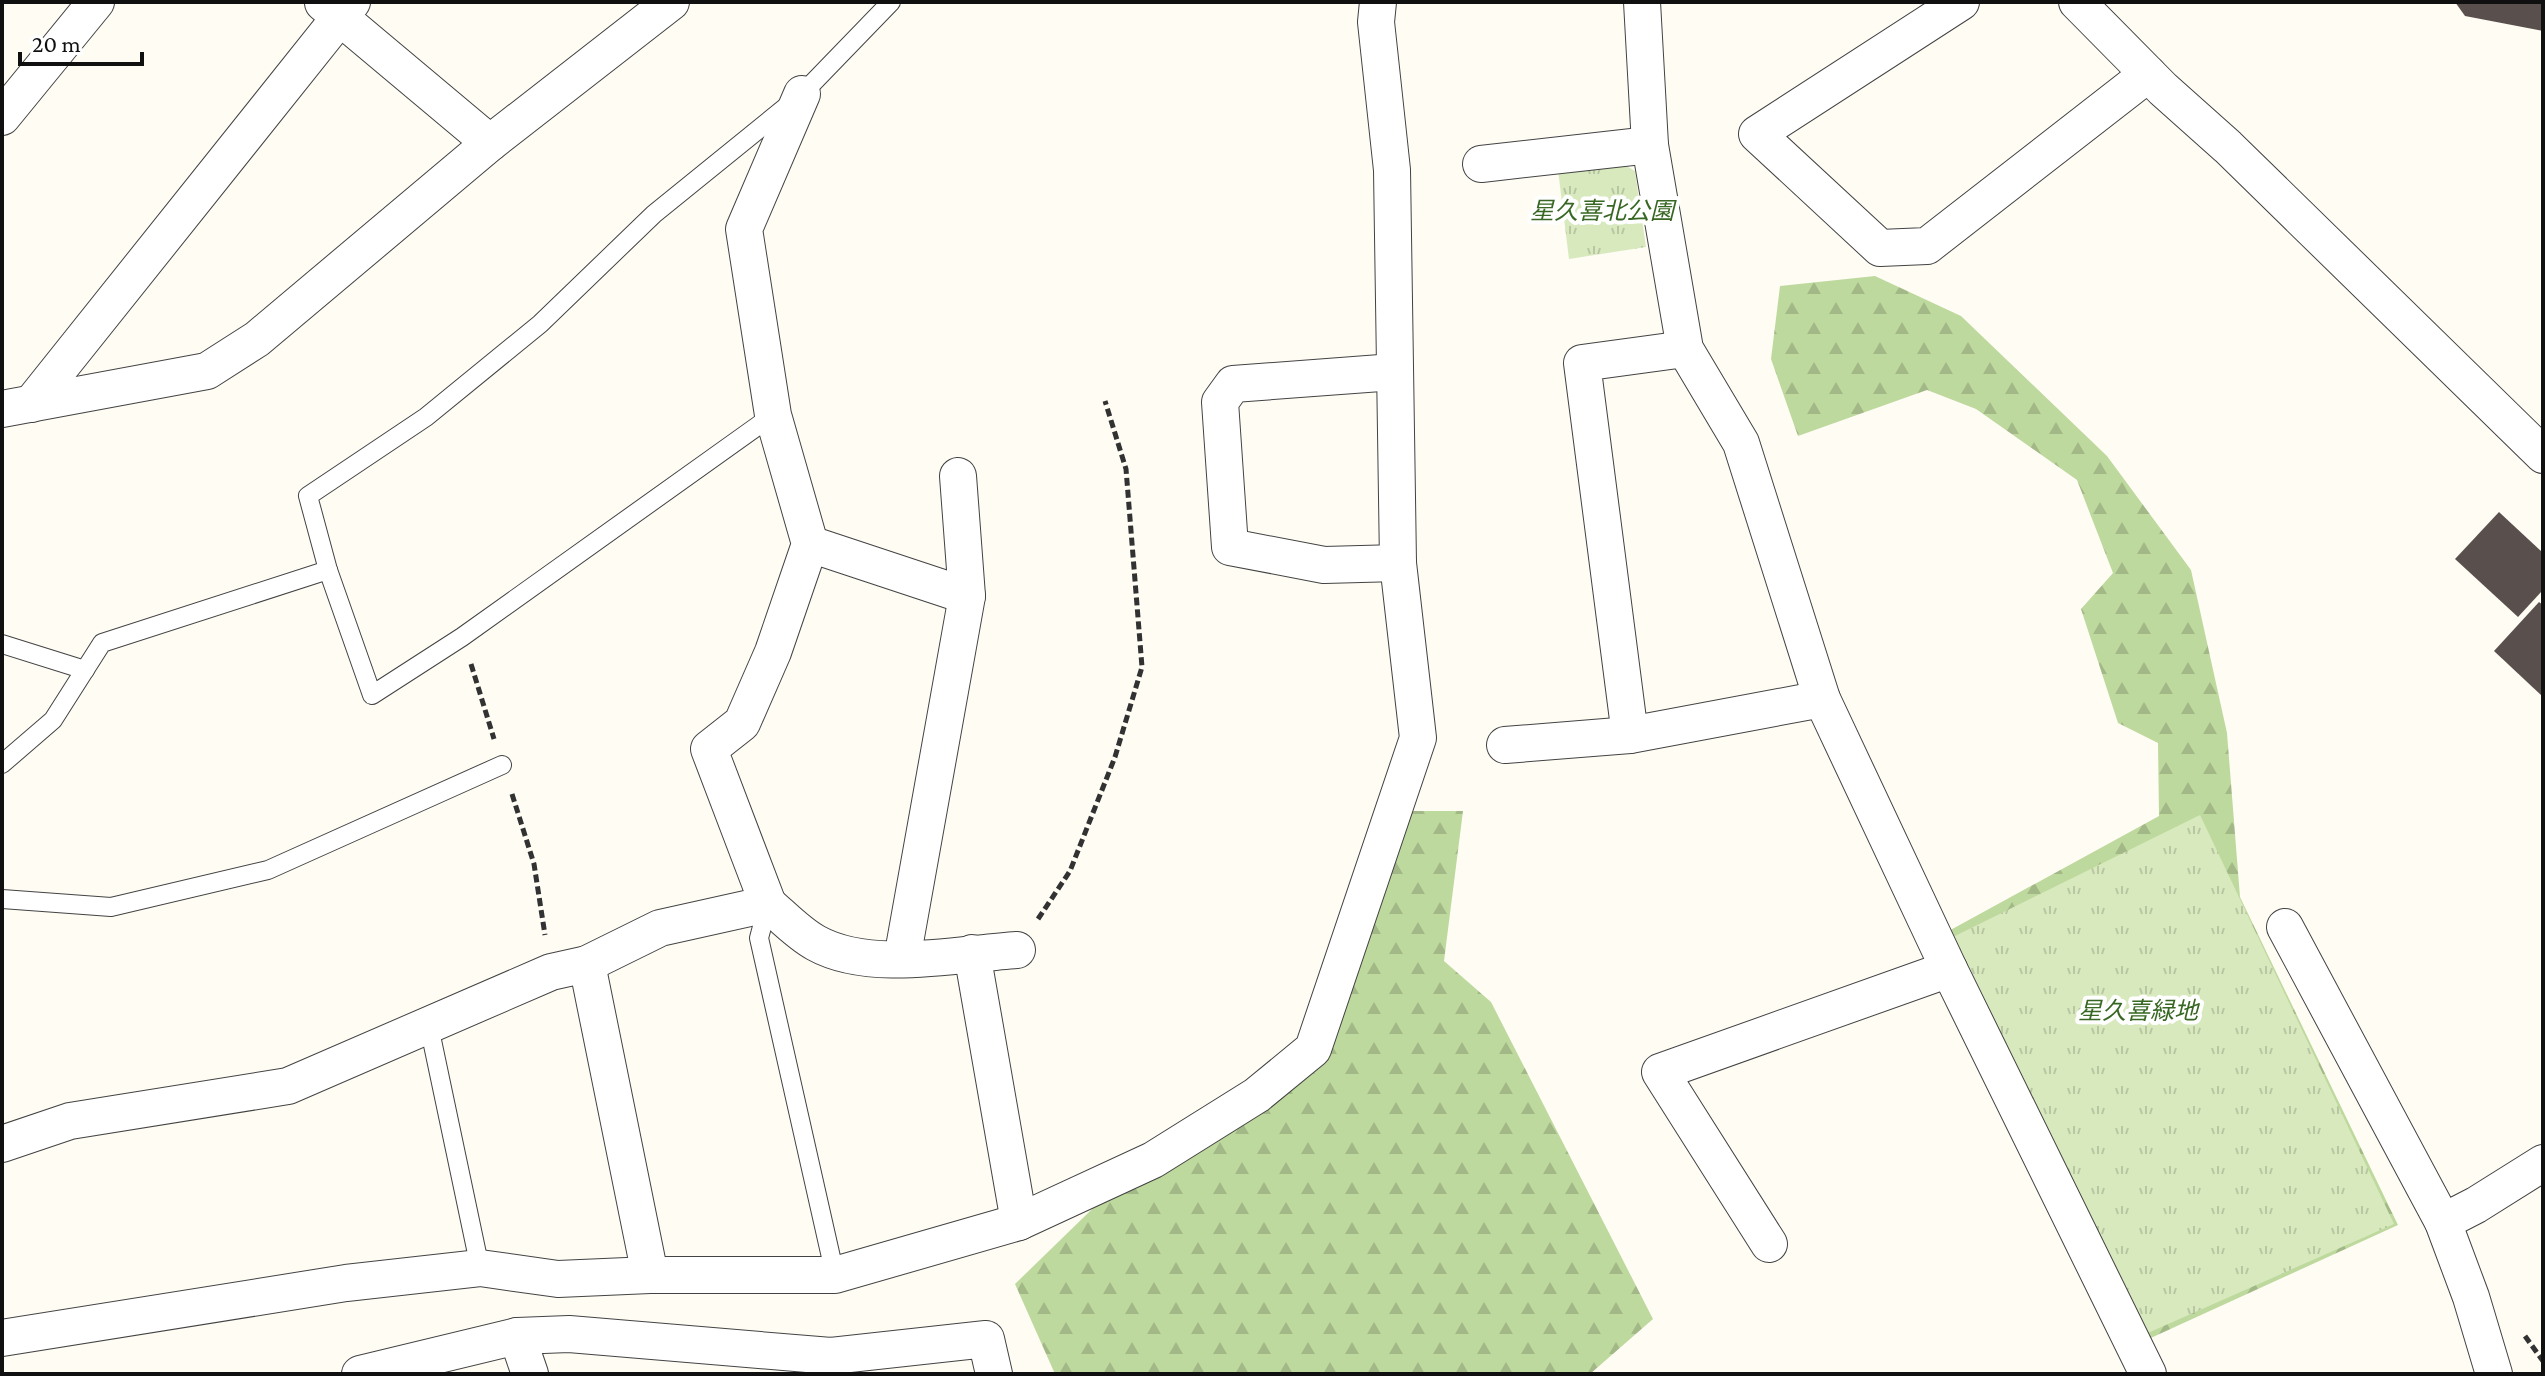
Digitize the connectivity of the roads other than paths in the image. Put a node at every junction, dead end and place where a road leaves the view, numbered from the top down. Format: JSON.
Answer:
{"nodes":[{"id":1,"x":96,"y":2,"type":"edge"},
{"id":2,"x":671,"y":2,"type":"edge"},
{"id":3,"x":891,"y":2,"type":"edge"},
{"id":4,"x":1378,"y":2,"type":"edge"},
{"id":5,"x":1642,"y":2,"type":"edge"},
{"id":6,"x":1961,"y":2,"type":"edge"},
{"id":7,"x":2077,"y":2,"type":"edge"},
{"id":8,"x":338,"y":7,"type":"edge"},
{"id":9,"x":2148,"y":74,"type":"junction"},
{"id":10,"x":802,"y":94,"type":"junction"},
{"id":11,"x":2,"y":117,"type":"edge"},
{"id":12,"x":490,"y":143,"type":"junction"},
{"id":13,"x":1650,"y":145,"type":"junction"},
{"id":14,"x":1481,"y":164,"type":"dead end"},
{"id":15,"x":1685,"y":349,"type":"junction"},
{"id":16,"x":1394,"y":372,"type":"junction"},
{"id":17,"x":16,"y":406,"type":"edge"},
{"id":18,"x":773,"y":415,"type":"junction"},
{"id":19,"x":2543,"y":455,"type":"edge"},
{"id":20,"x":958,"y":476,"type":"dead end"},
{"id":21,"x":810,"y":544,"type":"junction"},
{"id":22,"x":1398,"y":563,"type":"junction"},
{"id":23,"x":328,"y":570,"type":"junction"},
{"id":24,"x":967,"y":596,"type":"junction"},
{"id":25,"x":2,"y":644,"type":"edge"},
{"id":26,"x":85,"y":670,"type":"junction"},
{"id":27,"x":1822,"y":699,"type":"junction"},
{"id":28,"x":1630,"y":735,"type":"junction"},
{"id":29,"x":1505,"y":745,"type":"dead end"},
{"id":30,"x":2,"y":764,"type":"edge"},
{"id":31,"x":502,"y":765,"type":"road end"},
{"id":32,"x":2,"y":899,"type":"edge"},
{"id":33,"x":768,"y":904,"type":"junction"},
{"id":34,"x":2285,"y":927,"type":"dead end"},
{"id":35,"x":1017,"y":950,"type":"road end"},
{"id":36,"x":972,"y":953,"type":"junction"},
{"id":37,"x":902,"y":959,"type":"junction"},
{"id":38,"x":587,"y":964,"type":"junction"},
{"id":39,"x":1949,"y":969,"type":"junction"},
{"id":40,"x":429,"y":1026,"type":"junction"},
{"id":41,"x":2,"y":1144,"type":"edge"},
{"id":42,"x":2543,"y":1163,"type":"edge"},
{"id":43,"x":1019,"y":1222,"type":"junction"},
{"id":44,"x":2443,"y":1222,"type":"junction"},
{"id":45,"x":1769,"y":1244,"type":"dead end"},
{"id":46,"x":480,"y":1268,"type":"junction"},
{"id":47,"x":650,"y":1275,"type":"junction"},
{"id":48,"x":835,"y":1275,"type":"junction"},
{"id":49,"x":517,"y":1336,"type":"junction"},
{"id":50,"x":2,"y":1338,"type":"edge"},
{"id":51,"x":360,"y":1374,"type":"edge"},
{"id":52,"x":530,"y":1374,"type":"edge"},
{"id":53,"x":994,"y":1374,"type":"edge"},
{"id":54,"x":2148,"y":1374,"type":"edge"},
{"id":55,"x":2494,"y":1374,"type":"edge"}],
"edges":[{"from":1,"to":11,"type":"street"},
{"from":2,"to":12,"type":"street"},
{"from":3,"to":10,"type":"lane"},
{"from":4,"to":16,"type":"street"},
{"from":5,"to":13,"type":"street"},
{"from":6,"to":9,"type":"street"},
{"from":7,"to":9,"type":"street"},
{"from":8,"to":12,"type":"street"},
{"from":8,"to":17,"type":"street"},
{"from":9,"to":19,"type":"street"},
{"from":10,"to":18,"type":"street"},
{"from":10,"to":23,"type":"lane"},
{"from":12,"to":17,"type":"street"},
{"from":13,"to":14,"type":"street"},
{"from":13,"to":15,"type":"street"},
{"from":15,"to":27,"type":"street"},
{"from":15,"to":28,"type":"street"},
{"from":16,"to":22,"type":"street"},
{"from":16,"to":22,"type":"street"},
{"from":18,"to":21,"type":"street"},
{"from":18,"to":23,"type":"lane"},
{"from":20,"to":24,"type":"street"},
{"from":21,"to":24,"type":"street"},
{"from":21,"to":33,"type":"street"},
{"from":22,"to":43,"type":"street"},
{"from":23,"to":26,"type":"lane"},
{"from":24,"to":37,"type":"street"},
{"from":25,"to":26,"type":"lane"},
{"from":26,"to":30,"type":"lane"},
{"from":27,"to":28,"type":"street"},
{"from":27,"to":39,"type":"street"},
{"from":28,"to":29,"type":"street"},
{"from":31,"to":32,"type":"lane"},
{"from":33,"to":37,"type":"street"},
{"from":33,"to":38,"type":"street"},
{"from":33,"to":48,"type":"lane"},
{"from":34,"to":44,"type":"street"},
{"from":35,"to":36,"type":"street"},
{"from":36,"to":37,"type":"street"},
{"from":36,"to":43,"type":"street"},
{"from":38,"to":40,"type":"street"},
{"from":38,"to":47,"type":"street"},
{"from":39,"to":45,"type":"street"},
{"from":39,"to":54,"type":"street"},
{"from":40,"to":41,"type":"street"},
{"from":40,"to":46,"type":"lane"},
{"from":42,"to":44,"type":"street"},
{"from":43,"to":48,"type":"street"},
{"from":44,"to":55,"type":"street"},
{"from":46,"to":47,"type":"street"},
{"from":46,"to":50,"type":"street"},
{"from":47,"to":48,"type":"street"},
{"from":49,"to":51,"type":"street"},
{"from":49,"to":52,"type":"street"},
{"from":49,"to":53,"type":"street"}]}
